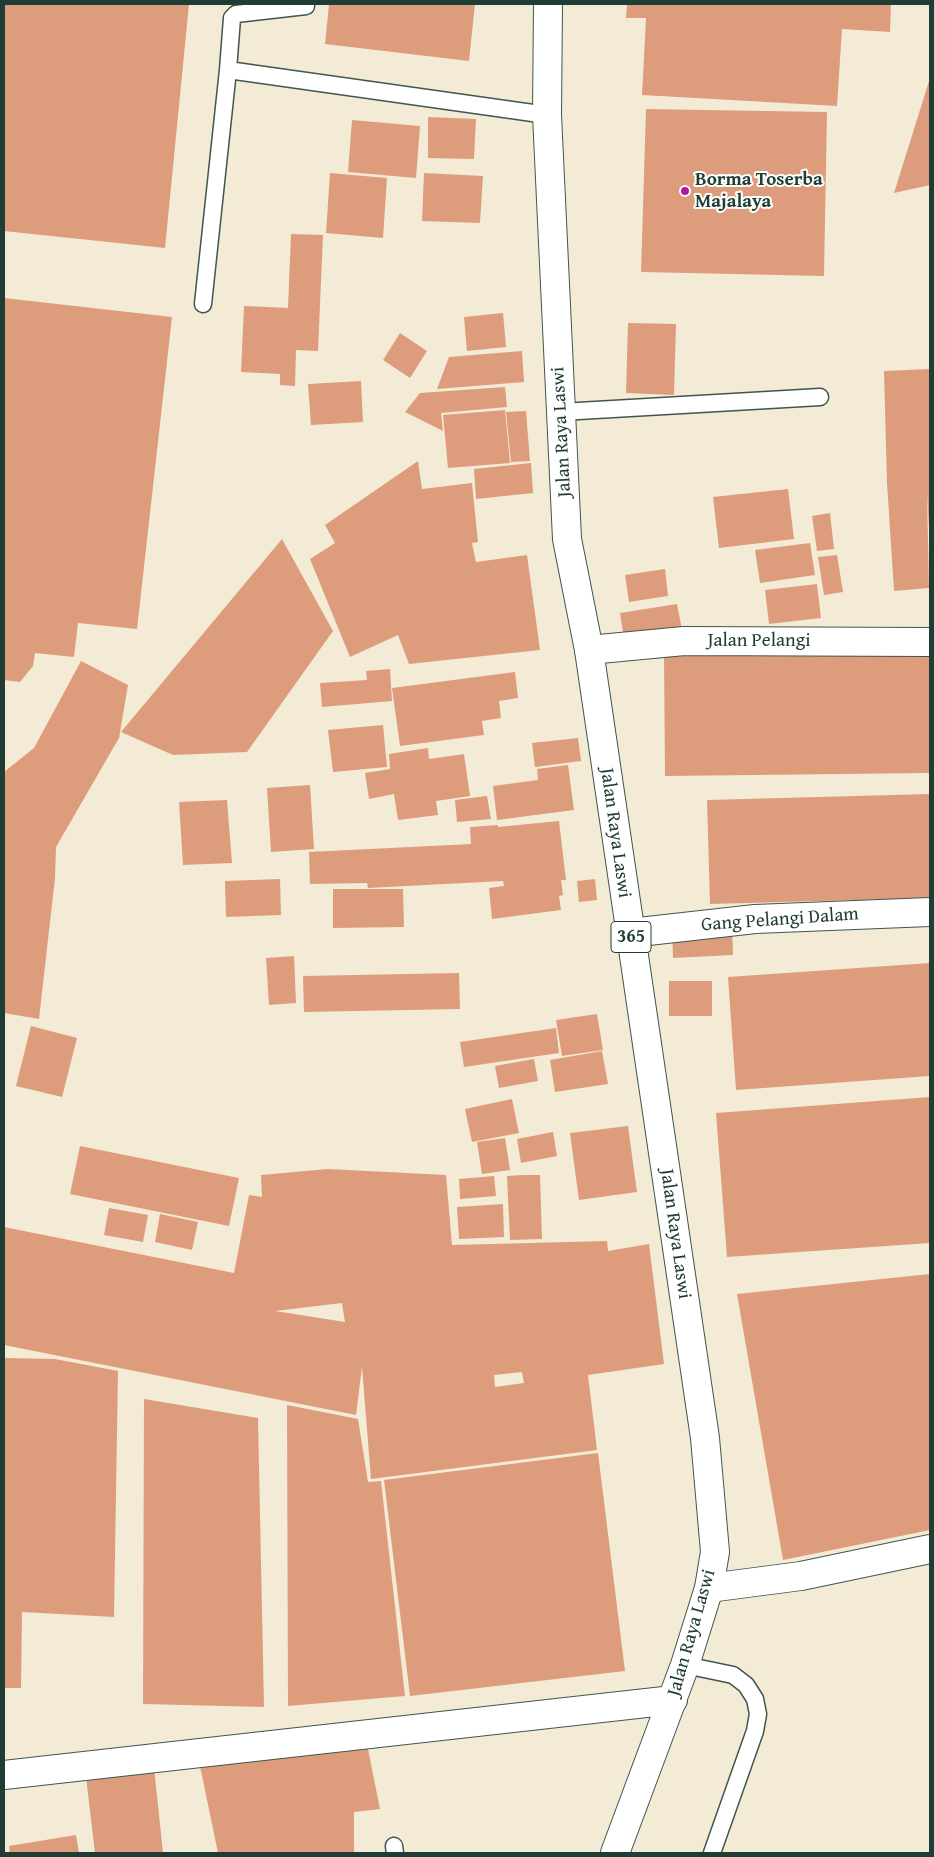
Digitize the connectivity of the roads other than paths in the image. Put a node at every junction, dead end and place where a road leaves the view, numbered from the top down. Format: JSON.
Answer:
{"nodes":[{"id":1,"x":548,"y":4,"type":"edge"},
{"id":2,"x":306,"y":6,"type":"dead end"},
{"id":3,"x":228,"y":70,"type":"junction"},
{"id":4,"x":547,"y":115,"type":"junction"},
{"id":5,"x":203,"y":304,"type":"dead end"},
{"id":6,"x":820,"y":397,"type":"dead end"},
{"id":7,"x":561,"y":412,"type":"junction"},
{"id":8,"x":930,"y":642,"type":"edge"},
{"id":9,"x":589,"y":650,"type":"junction"},
{"id":10,"x":930,"y":912,"type":"edge"},
{"id":11,"x":630,"y":933,"type":"junction"},
{"id":12,"x":930,"y":1550,"type":"edge"},
{"id":13,"x":709,"y":1588,"type":"junction"},
{"id":14,"x":685,"y":1665,"type":"junction"},
{"id":15,"x":673,"y":1700,"type":"junction"},
{"id":16,"x":4,"y":1775,"type":"edge"},
{"id":17,"x":615,"y":1853,"type":"edge"},
{"id":18,"x":712,"y":1853,"type":"edge"}],
"edges":[{"from":1,"to":4,"type":"main road","name":"Jalan Raya Laswi","number":"365"},
{"from":2,"to":3,"type":"lane"},
{"from":3,"to":4,"type":"lane"},
{"from":3,"to":5,"type":"lane"},
{"from":4,"to":7,"type":"main road","name":"Jalan Raya Laswi","number":"365"},
{"from":6,"to":7,"type":"lane"},
{"from":7,"to":9,"type":"main road","name":"Jalan Raya Laswi","number":"365"},
{"from":8,"to":9,"type":"main road","name":"Jalan Pelangi"},
{"from":9,"to":11,"type":"main road","name":"Jalan Raya Laswi","number":"365"},
{"from":10,"to":11,"type":"main road","name":"Gang Pelangi Dalam"},
{"from":11,"to":13,"type":"main road","name":"Jalan Raya Laswi","number":"365"},
{"from":12,"to":13,"type":"main road"},
{"from":13,"to":14,"type":"main road","name":"Jalan Raya Laswi","number":"365"},
{"from":14,"to":15,"type":"main road","name":"Jalan Raya Laswi","number":"365"},
{"from":14,"to":18,"type":"lane"},
{"from":15,"to":16,"type":"main road"},
{"from":15,"to":17,"type":"main road","name":"Jalan Raya Laswi","number":"365"}]}
